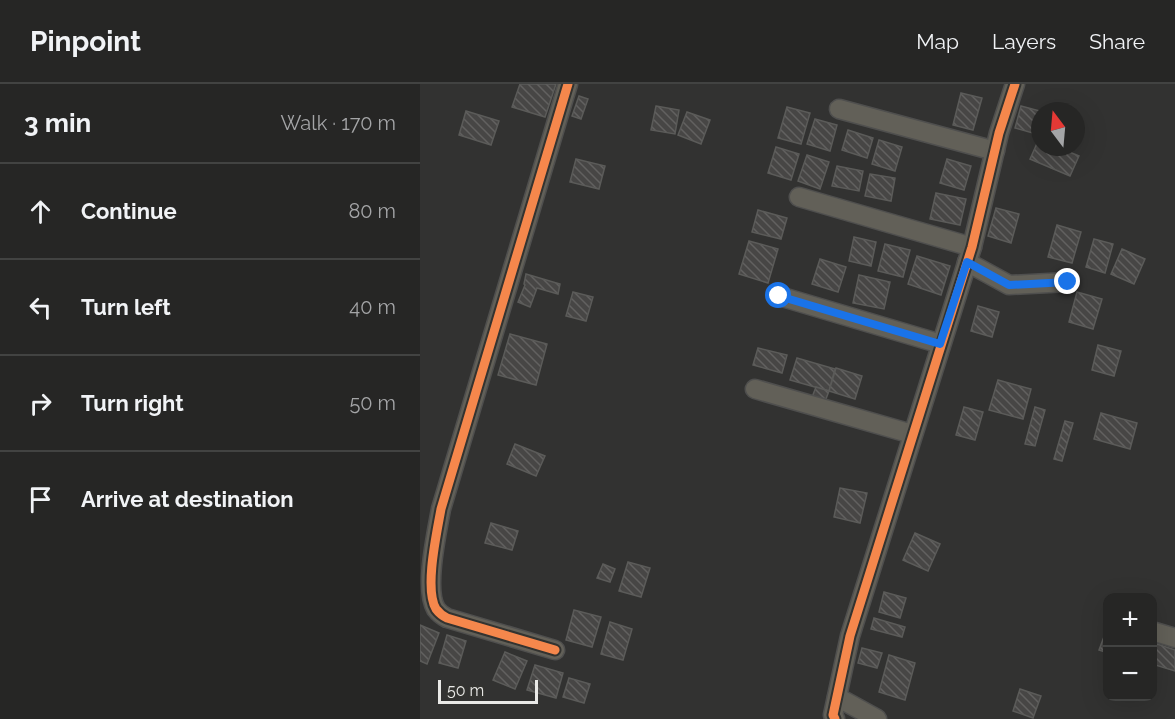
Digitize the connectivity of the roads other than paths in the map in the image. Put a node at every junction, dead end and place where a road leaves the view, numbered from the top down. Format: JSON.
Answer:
{"nodes":[{"id":1,"x":568,"y":84,"type":"edge"},
{"id":2,"x":1015,"y":84,"type":"edge"},
{"id":3,"x":839,"y":109,"type":"dead end"},
{"id":4,"x":995,"y":151,"type":"junction"},
{"id":5,"x":799,"y":197,"type":"dead end"},
{"id":6,"x":969,"y":254,"type":"junction"},
{"id":7,"x":1068,"y":282,"type":"dead end"},
{"id":8,"x":779,"y":296,"type":"dead end"},
{"id":9,"x":940,"y":344,"type":"junction"},
{"id":10,"x":755,"y":389,"type":"dead end"},
{"id":11,"x":912,"y":434,"type":"junction"},
{"id":12,"x":426,"y":561,"type":"edge"},
{"id":13,"x":1157,"y":633,"type":"edge"},
{"id":14,"x":1175,"y":638,"type":"edge"},
{"id":15,"x":555,"y":650,"type":"dead end"},
{"id":16,"x":837,"y":698,"type":"junction"},
{"id":17,"x":835,"y":719,"type":"edge"},
{"id":18,"x":877,"y":719,"type":"edge"}],
"edges":[{"from":1,"to":12,"type":"street"},
{"from":2,"to":4,"type":"street"},
{"from":3,"to":4,"type":"street"},
{"from":4,"to":6,"type":"street"},
{"from":5,"to":6,"type":"street"},
{"from":6,"to":7,"type":"street"},
{"from":6,"to":9,"type":"street"},
{"from":8,"to":9,"type":"street"},
{"from":9,"to":11,"type":"street"},
{"from":10,"to":11,"type":"street"},
{"from":11,"to":16,"type":"street"},
{"from":12,"to":15,"type":"street"},
{"from":13,"to":14,"type":"street"},
{"from":16,"to":17,"type":"street"},
{"from":16,"to":18,"type":"street"}]}
